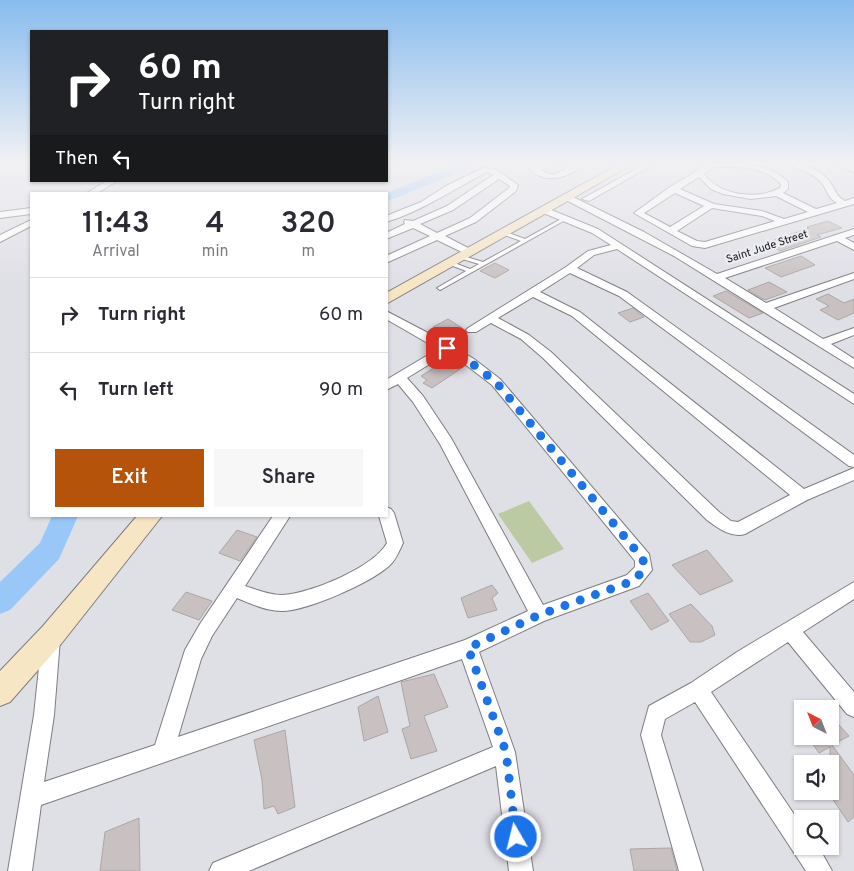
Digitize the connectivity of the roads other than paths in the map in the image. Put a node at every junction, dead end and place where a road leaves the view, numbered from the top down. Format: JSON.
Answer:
{"nodes":[{"id":1,"x":422,"y":205,"type":"edge"},
{"id":2,"x":455,"y":205,"type":"edge"},
{"id":3,"x":493,"y":205,"type":"edge"},
{"id":4,"x":553,"y":205,"type":"edge"},
{"id":5,"x":583,"y":205,"type":"edge"},
{"id":6,"x":650,"y":205,"type":"edge"},
{"id":7,"x":711,"y":205,"type":"joint"},
{"id":8,"x":800,"y":205,"type":"edge"},
{"id":9,"x":842,"y":205,"type":"edge"},
{"id":10,"x":544,"y":210,"type":"junction"},
{"id":11,"x":30,"y":211,"type":"edge"},
{"id":12,"x":815,"y":212,"type":"junction"},
{"id":13,"x":0,"y":215,"type":"edge"},
{"id":14,"x":396,"y":215,"type":"junction"},
{"id":15,"x":388,"y":218,"type":"edge"},
{"id":16,"x":565,"y":219,"type":"junction"},
{"id":17,"x":782,"y":222,"type":"junction"},
{"id":18,"x":30,"y":224,"type":"edge"},
{"id":19,"x":413,"y":225,"type":"junction"},
{"id":20,"x":670,"y":231,"type":"junction"},
{"id":21,"x":854,"y":232,"type":"edge"},
{"id":22,"x":504,"y":233,"type":"junction"},
{"id":23,"x":388,"y":235,"type":"edge"},
{"id":24,"x":436,"y":237,"type":"junction"},
{"id":25,"x":837,"y":237,"type":"junction"},
{"id":26,"x":0,"y":239,"type":"edge"},
{"id":27,"x":525,"y":241,"type":"junction"},
{"id":28,"x":620,"y":246,"type":"junction"},
{"id":29,"x":854,"y":247,"type":"edge"},
{"id":30,"x":460,"y":258,"type":"junction"},
{"id":31,"x":388,"y":259,"type":"edge"},
{"id":32,"x":483,"y":264,"type":"junction"},
{"id":33,"x":570,"y":269,"type":"junction"},
{"id":34,"x":470,"y":271,"type":"junction"},
{"id":35,"x":854,"y":276,"type":"edge"},
{"id":36,"x":717,"y":277,"type":"junction"},
{"id":37,"x":440,"y":288,"type":"dead end"},
{"id":38,"x":533,"y":292,"type":"junction"},
{"id":39,"x":388,"y":298,"type":"edge"},
{"id":40,"x":766,"y":307,"type":"junction"},
{"id":41,"x":388,"y":315,"type":"edge"},
{"id":42,"x":491,"y":318,"type":"junction"},
{"id":43,"x":472,"y":330,"type":"dead end"},
{"id":44,"x":854,"y":331,"type":"edge"},
{"id":45,"x":822,"y":343,"type":"junction"},
{"id":46,"x":447,"y":348,"type":"junction"},
{"id":47,"x":854,"y":364,"type":"edge"},
{"id":48,"x":400,"y":378,"type":"junction"},
{"id":49,"x":388,"y":385,"type":"edge"},
{"id":50,"x":854,"y":400,"type":"edge"},
{"id":51,"x":854,"y":462,"type":"edge"},
{"id":52,"x":854,"y":474,"type":"edge"},
{"id":53,"x":802,"y":496,"type":"junction"},
{"id":54,"x":150,"y":517,"type":"edge"},
{"id":55,"x":281,"y":517,"type":"edge"},
{"id":56,"x":387,"y":517,"type":"edge"},
{"id":57,"x":234,"y":589,"type":"junction"},
{"id":58,"x":854,"y":590,"type":"edge"},
{"id":59,"x":539,"y":615,"type":"junction"},
{"id":60,"x":790,"y":631,"type":"junction"},
{"id":61,"x":52,"y":635,"type":"junction"},
{"id":62,"x":468,"y":648,"type":"junction"},
{"id":63,"x":698,"y":690,"type":"junction"},
{"id":64,"x":0,"y":692,"type":"edge"},
{"id":65,"x":854,"y":707,"type":"edge"},
{"id":66,"x":506,"y":752,"type":"junction"},
{"id":67,"x":163,"y":754,"type":"junction"},
{"id":68,"x":32,"y":798,"type":"junction"},
{"id":69,"x":794,"y":832,"type":"edge"},
{"id":70,"x":810,"y":855,"type":"edge"},
{"id":71,"x":20,"y":871,"type":"edge"},
{"id":72,"x":221,"y":871,"type":"edge"},
{"id":73,"x":521,"y":871,"type":"edge"},
{"id":74,"x":692,"y":871,"type":"edge"},
{"id":75,"x":820,"y":871,"type":"edge"}],
"edges":[{"from":1,"to":14,"type":"street"},
{"from":2,"to":19,"type":"street"},
{"from":3,"to":24,"type":"street"},
{"from":4,"to":10,"type":"main road"},
{"from":5,"to":36,"type":"street"},
{"from":6,"to":20,"type":"street"},
{"from":7,"to":17,"type":"street"},
{"from":7,"to":20,"type":"street"},
{"from":8,"to":12,"type":"street"},
{"from":9,"to":12,"type":"street"},
{"from":10,"to":16,"type":"street"},
{"from":10,"to":22,"type":"main road"},
{"from":11,"to":13,"type":"street"},
{"from":12,"to":17,"type":"street"},
{"from":14,"to":15,"type":"street"},
{"from":14,"to":19,"type":"street"},
{"from":16,"to":27,"type":"lane"},
{"from":16,"to":28,"type":"street"},
{"from":17,"to":20,"type":"street"},
{"from":18,"to":26,"type":"street"},
{"from":19,"to":23,"type":"street"},
{"from":19,"to":24,"type":"street"},
{"from":21,"to":25,"type":"street","name":"Saint Jude Street"},
{"from":22,"to":27,"type":"lane"},
{"from":22,"to":30,"type":"main road"},
{"from":24,"to":30,"type":"street"},
{"from":24,"to":31,"type":"street"},
{"from":25,"to":29,"type":"street"},
{"from":25,"to":36,"type":"street","name":"Saint Jude Street"},
{"from":27,"to":32,"type":"lane"},
{"from":28,"to":33,"type":"street"},
{"from":28,"to":50,"type":"street"},
{"from":30,"to":32,"type":"lane"},
{"from":30,"to":34,"type":"lane"},
{"from":30,"to":39,"type":"main road"},
{"from":32,"to":34,"type":"lane"},
{"from":33,"to":38,"type":"street"},
{"from":33,"to":51,"type":"street"},
{"from":34,"to":37,"type":"lane"},
{"from":35,"to":40,"type":"street"},
{"from":36,"to":40,"type":"street"},
{"from":38,"to":42,"type":"street"},
{"from":38,"to":53,"type":"street"},
{"from":40,"to":45,"type":"street"},
{"from":41,"to":46,"type":"street"},
{"from":42,"to":43,"type":"street"},
{"from":42,"to":53,"type":"street"},
{"from":44,"to":45,"type":"street"},
{"from":45,"to":47,"type":"street"},
{"from":46,"to":48,"type":"street"},
{"from":46,"to":59,"type":"street"},
{"from":48,"to":49,"type":"street"},
{"from":48,"to":59,"type":"street"},
{"from":52,"to":53,"type":"street"},
{"from":54,"to":61,"type":"main road"},
{"from":55,"to":57,"type":"street"},
{"from":56,"to":57,"type":"street"},
{"from":57,"to":67,"type":"street"},
{"from":58,"to":60,"type":"street"},
{"from":59,"to":62,"type":"street"},
{"from":60,"to":63,"type":"street"},
{"from":60,"to":65,"type":"street"},
{"from":61,"to":64,"type":"main road"},
{"from":61,"to":68,"type":"street"},
{"from":62,"to":66,"type":"street"},
{"from":62,"to":67,"type":"street"},
{"from":63,"to":69,"type":"street"},
{"from":63,"to":74,"type":"street"},
{"from":66,"to":72,"type":"street"},
{"from":66,"to":73,"type":"street"},
{"from":67,"to":68,"type":"street"},
{"from":68,"to":71,"type":"street"},
{"from":70,"to":75,"type":"street"}]}
